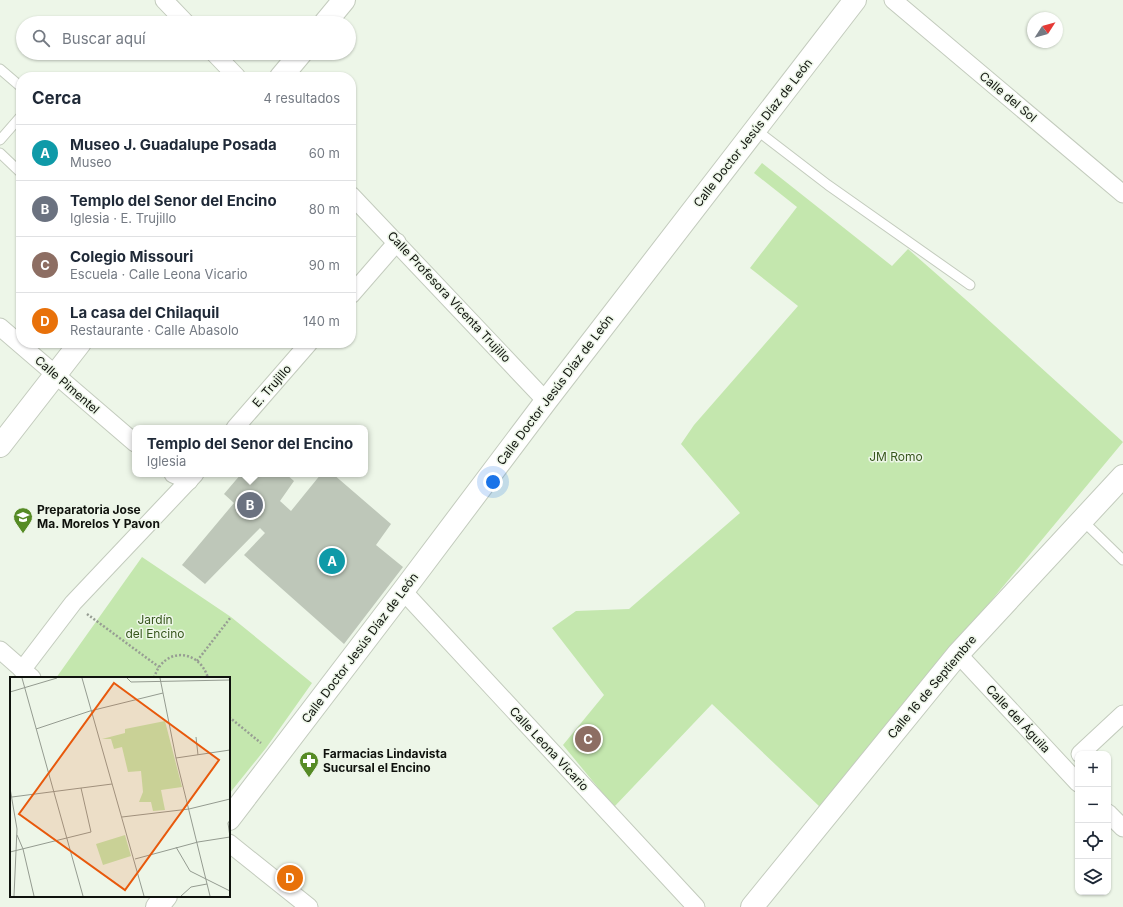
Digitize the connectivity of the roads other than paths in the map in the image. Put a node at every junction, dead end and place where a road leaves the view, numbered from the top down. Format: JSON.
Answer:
{"nodes":[{"id":1,"x":164,"y":0,"type":"edge"},
{"id":2,"x":344,"y":0,"type":"edge"},
{"id":3,"x":855,"y":0,"type":"edge"},
{"id":4,"x":893,"y":0,"type":"edge"},
{"id":5,"x":179,"y":16,"type":"edge"},
{"id":6,"x":331,"y":16,"type":"edge"},
{"id":7,"x":221,"y":60,"type":"edge"},
{"id":8,"x":295,"y":60,"type":"edge"},
{"id":9,"x":0,"y":69,"type":"edge"},
{"id":10,"x":232,"y":72,"type":"edge"},
{"id":11,"x":285,"y":72,"type":"edge"},
{"id":12,"x":16,"y":83,"type":"edge"},
{"id":13,"x":16,"y":122,"type":"edge"},
{"id":14,"x":756,"y":129,"type":"junction"},
{"id":15,"x":0,"y":140,"type":"edge"},
{"id":16,"x":0,"y":153,"type":"edge"},
{"id":17,"x":16,"y":168,"type":"edge"},
{"id":18,"x":1123,"y":194,"type":"edge"},
{"id":19,"x":356,"y":200,"type":"edge"},
{"id":20,"x":397,"y":242,"type":"junction"},
{"id":21,"x":970,"y":285,"type":"dead end"},
{"id":22,"x":356,"y":289,"type":"edge"},
{"id":23,"x":0,"y":327,"type":"edge"},
{"id":24,"x":16,"y":341,"type":"edge"},
{"id":25,"x":24,"y":348,"type":"edge"},
{"id":26,"x":76,"y":348,"type":"edge"},
{"id":27,"x":305,"y":348,"type":"edge"},
{"id":28,"x":56,"y":375,"type":"junction"},
{"id":29,"x":546,"y":400,"type":"junction"},
{"id":30,"x":238,"y":425,"type":"edge"},
{"id":31,"x":132,"y":439,"type":"edge"},
{"id":32,"x":0,"y":446,"type":"edge"},
{"id":33,"x":1123,"y":476,"type":"edge"},
{"id":34,"x":192,"y":478,"type":"edge"},
{"id":35,"x":1082,"y":520,"type":"junction"},
{"id":36,"x":1123,"y":560,"type":"edge"},
{"id":37,"x":403,"y":591,"type":"junction"},
{"id":38,"x":0,"y":650,"type":"edge"},
{"id":39,"x":958,"y":654,"type":"junction"},
{"id":40,"x":27,"y":674,"type":"edge"},
{"id":41,"x":1123,"y":714,"type":"edge"},
{"id":42,"x":1083,"y":751,"type":"edge"},
{"id":43,"x":1075,"y":759,"type":"edge"},
{"id":44,"x":1064,"y":769,"type":"junction"},
{"id":45,"x":1075,"y":780,"type":"edge"},
{"id":46,"x":1111,"y":816,"type":"edge"},
{"id":47,"x":230,"y":818,"type":"edge"},
{"id":48,"x":1123,"y":828,"type":"edge"},
{"id":49,"x":230,"y":844,"type":"edge"},
{"id":50,"x":165,"y":897,"type":"edge"},
{"id":51,"x":157,"y":907,"type":"edge"},
{"id":52,"x":309,"y":907,"type":"edge"},
{"id":53,"x":696,"y":907,"type":"edge"},
{"id":54,"x":752,"y":907,"type":"edge"}],
"edges":[{"from":1,"to":5,"type":"street"},
{"from":2,"to":6,"type":"main road"},
{"from":3,"to":14,"type":"main road","name":"Calle Doctor Jesús Díaz de León"},
{"from":4,"to":18,"type":"street","name":"Calle del Sol"},
{"from":7,"to":10,"type":"street"},
{"from":8,"to":11,"type":"main road"},
{"from":9,"to":12,"type":"lane"},
{"from":13,"to":15,"type":"lane"},
{"from":14,"to":21,"type":"lane"},
{"from":14,"to":29,"type":"main road","name":"Calle Doctor Jesús Díaz de León"},
{"from":16,"to":17,"type":"lane"},
{"from":19,"to":20,"type":"street","name":"Calle Profesora Vicenta Trujillo"},
{"from":20,"to":22,"type":"street"},
{"from":20,"to":29,"type":"street","name":"Calle Profesora Vicenta Trujillo"},
{"from":23,"to":24,"type":"street","name":"Calle Pimentel"},
{"from":25,"to":28,"type":"street","name":"Calle Pimentel"},
{"from":26,"to":28,"type":"main road"},
{"from":27,"to":30,"type":"street","name":"E. Trujillo"},
{"from":28,"to":31,"type":"street","name":"Calle Pimentel"},
{"from":28,"to":32,"type":"main road"},
{"from":29,"to":37,"type":"main road","name":"Calle Doctor Jesús Díaz de León"},
{"from":33,"to":35,"type":"main road","name":"Calle 16 de Septiembre"},
{"from":34,"to":40,"type":"street"},
{"from":35,"to":36,"type":"lane"},
{"from":35,"to":39,"type":"main road","name":"Calle 16 de Septiembre"},
{"from":37,"to":47,"type":"main road","name":"Calle Doctor Jesús Díaz de León"},
{"from":37,"to":53,"type":"street","name":"Calle Leona Vicario"},
{"from":38,"to":40,"type":"street"},
{"from":39,"to":44,"type":"street","name":"Calle del Águila"},
{"from":39,"to":54,"type":"main road","name":"Calle 16 de Septiembre"},
{"from":41,"to":42,"type":"street"},
{"from":43,"to":44,"type":"street"},
{"from":44,"to":45,"type":"street","name":"Calle del Águila"},
{"from":46,"to":48,"type":"street"},
{"from":49,"to":52,"type":"street"},
{"from":50,"to":51,"type":"main road"}]}
